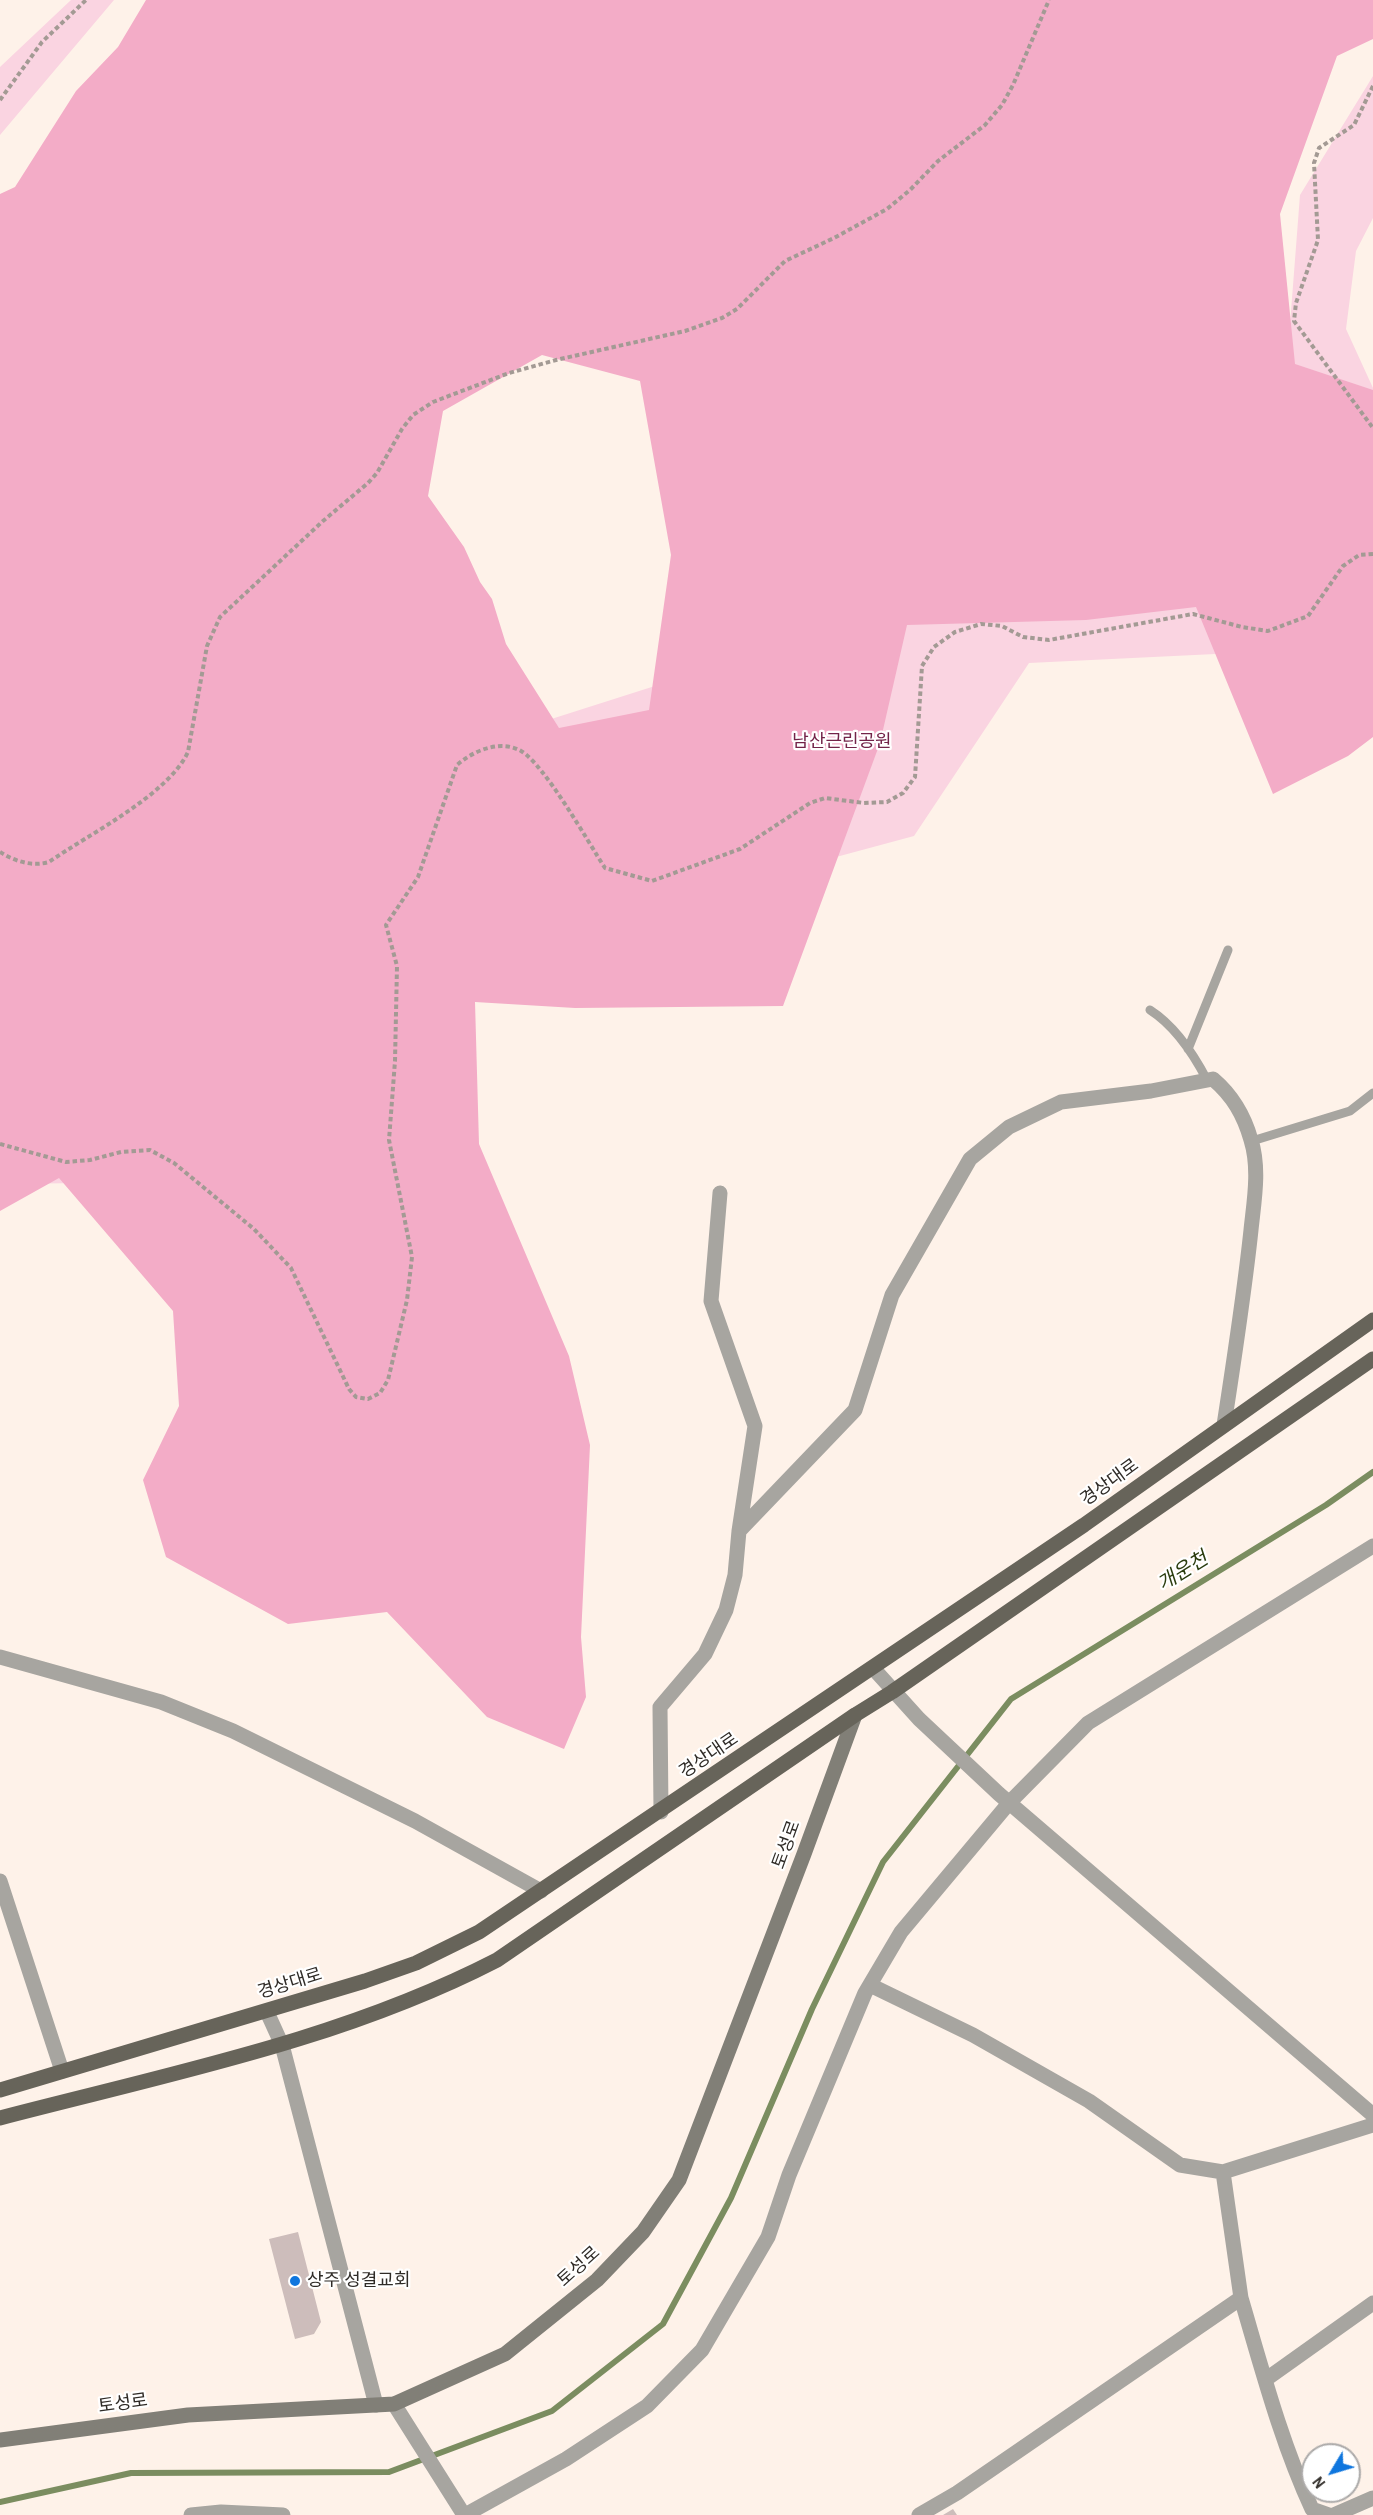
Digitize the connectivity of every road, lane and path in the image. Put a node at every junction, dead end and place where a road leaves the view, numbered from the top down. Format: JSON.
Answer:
{"nodes":[{"id":1,"x":86,"y":0,"type":"edge"},
{"id":2,"x":1049,"y":0,"type":"edge"},
{"id":3,"x":1373,"y":86,"type":"edge"},
{"id":4,"x":0,"y":100,"type":"edge"},
{"id":5,"x":1373,"y":428,"type":"edge"},
{"id":6,"x":1373,"y":554,"type":"edge"},
{"id":7,"x":0,"y":852,"type":"edge"},
{"id":8,"x":1228,"y":950,"type":"dead end"},
{"id":9,"x":1150,"y":1010,"type":"dead end"},
{"id":10,"x":1188,"y":1049,"type":"junction"},
{"id":11,"x":1207,"y":1080,"type":"junction"},
{"id":12,"x":1373,"y":1093,"type":"edge"},
{"id":13,"x":1252,"y":1141,"type":"junction"},
{"id":14,"x":0,"y":1144,"type":"edge"},
{"id":15,"x":720,"y":1193,"type":"dead end"},
{"id":16,"x":1373,"y":1320,"type":"edge"},
{"id":17,"x":1373,"y":1359,"type":"edge"},
{"id":18,"x":1224,"y":1425,"type":"junction"},
{"id":19,"x":739,"y":1531,"type":"junction"},
{"id":20,"x":1373,"y":1546,"type":"edge"},
{"id":21,"x":0,"y":1657,"type":"edge"},
{"id":22,"x":873,"y":1668,"type":"junction"},
{"id":23,"x":892,"y":1692,"type":"junction"},
{"id":24,"x":855,"y":1715,"type":"junction"},
{"id":25,"x":1004,"y":1798,"type":"junction"},
{"id":26,"x":661,"y":1812,"type":"junction"},
{"id":27,"x":0,"y":1881,"type":"edge"},
{"id":28,"x":541,"y":1891,"type":"junction"},
{"id":29,"x":870,"y":1985,"type":"junction"},
{"id":30,"x":267,"y":2012,"type":"junction"},
{"id":31,"x":282,"y":2045,"type":"junction"},
{"id":32,"x":62,"y":2071,"type":"junction"},
{"id":33,"x":0,"y":2090,"type":"edge"},
{"id":34,"x":1373,"y":2115,"type":"edge"},
{"id":35,"x":0,"y":2118,"type":"edge"},
{"id":36,"x":1373,"y":2125,"type":"edge"},
{"id":37,"x":1223,"y":2172,"type":"junction"},
{"id":38,"x":1242,"y":2298,"type":"junction"},
{"id":39,"x":1373,"y":2303,"type":"edge"},
{"id":40,"x":1265,"y":2380,"type":"junction"},
{"id":41,"x":394,"y":2404,"type":"junction"},
{"id":42,"x":376,"y":2405,"type":"junction"},
{"id":43,"x":0,"y":2440,"type":"edge"},
{"id":44,"x":1373,"y":2498,"type":"edge"},
{"id":45,"x":191,"y":2515,"type":"edge"},
{"id":46,"x":283,"y":2515,"type":"edge"},
{"id":47,"x":465,"y":2515,"type":"edge"},
{"id":48,"x":919,"y":2515,"type":"edge"},
{"id":49,"x":1329,"y":2515,"type":"edge"},
{"id":50,"x":1334,"y":2515,"type":"edge"}],
"edges":[{"from":1,"to":4,"type":"path"},
{"from":2,"to":7,"type":"path"},
{"from":3,"to":5,"type":"path"},
{"from":6,"to":14,"type":"path"},
{"from":8,"to":10,"type":"lane"},
{"from":9,"to":10,"type":"lane"},
{"from":10,"to":11,"type":"lane"},
{"from":11,"to":13,"type":"street"},
{"from":11,"to":19,"type":"street"},
{"from":12,"to":13,"type":"lane"},
{"from":13,"to":18,"type":"street"},
{"from":15,"to":19,"type":"street"},
{"from":16,"to":18,"type":"main road","name":"경상대로"},
{"from":17,"to":23,"type":"main road"},
{"from":18,"to":22,"type":"main road","name":"경상대로"},
{"from":19,"to":26,"type":"street"},
{"from":20,"to":25,"type":"street"},
{"from":21,"to":28,"type":"street"},
{"from":22,"to":23,"type":"street"},
{"from":22,"to":26,"type":"main road","name":"경상대로"},
{"from":23,"to":24,"type":"main road"},
{"from":23,"to":25,"type":"street"},
{"from":24,"to":31,"type":"main road"},
{"from":24,"to":41,"type":"street","name":"토성로"},
{"from":25,"to":29,"type":"street"},
{"from":25,"to":34,"type":"street"},
{"from":26,"to":28,"type":"main road","name":"경상대로"},
{"from":27,"to":32,"type":"street"},
{"from":28,"to":30,"type":"main road","name":"경상대로"},
{"from":29,"to":37,"type":"street"},
{"from":29,"to":47,"type":"street"},
{"from":30,"to":31,"type":"street"},
{"from":30,"to":32,"type":"main road","name":"경상대로"},
{"from":31,"to":35,"type":"main road"},
{"from":31,"to":42,"type":"street"},
{"from":32,"to":33,"type":"main road","name":"경상대로"},
{"from":36,"to":37,"type":"street"},
{"from":37,"to":38,"type":"street"},
{"from":38,"to":40,"type":"street"},
{"from":38,"to":48,"type":"street"},
{"from":39,"to":40,"type":"street"},
{"from":40,"to":49,"type":"street"},
{"from":41,"to":42,"type":"street","name":"토성로"},
{"from":41,"to":47,"type":"street"},
{"from":42,"to":43,"type":"street","name":"토성로"},
{"from":44,"to":50,"type":"street"},
{"from":45,"to":46,"type":"street"}]}
